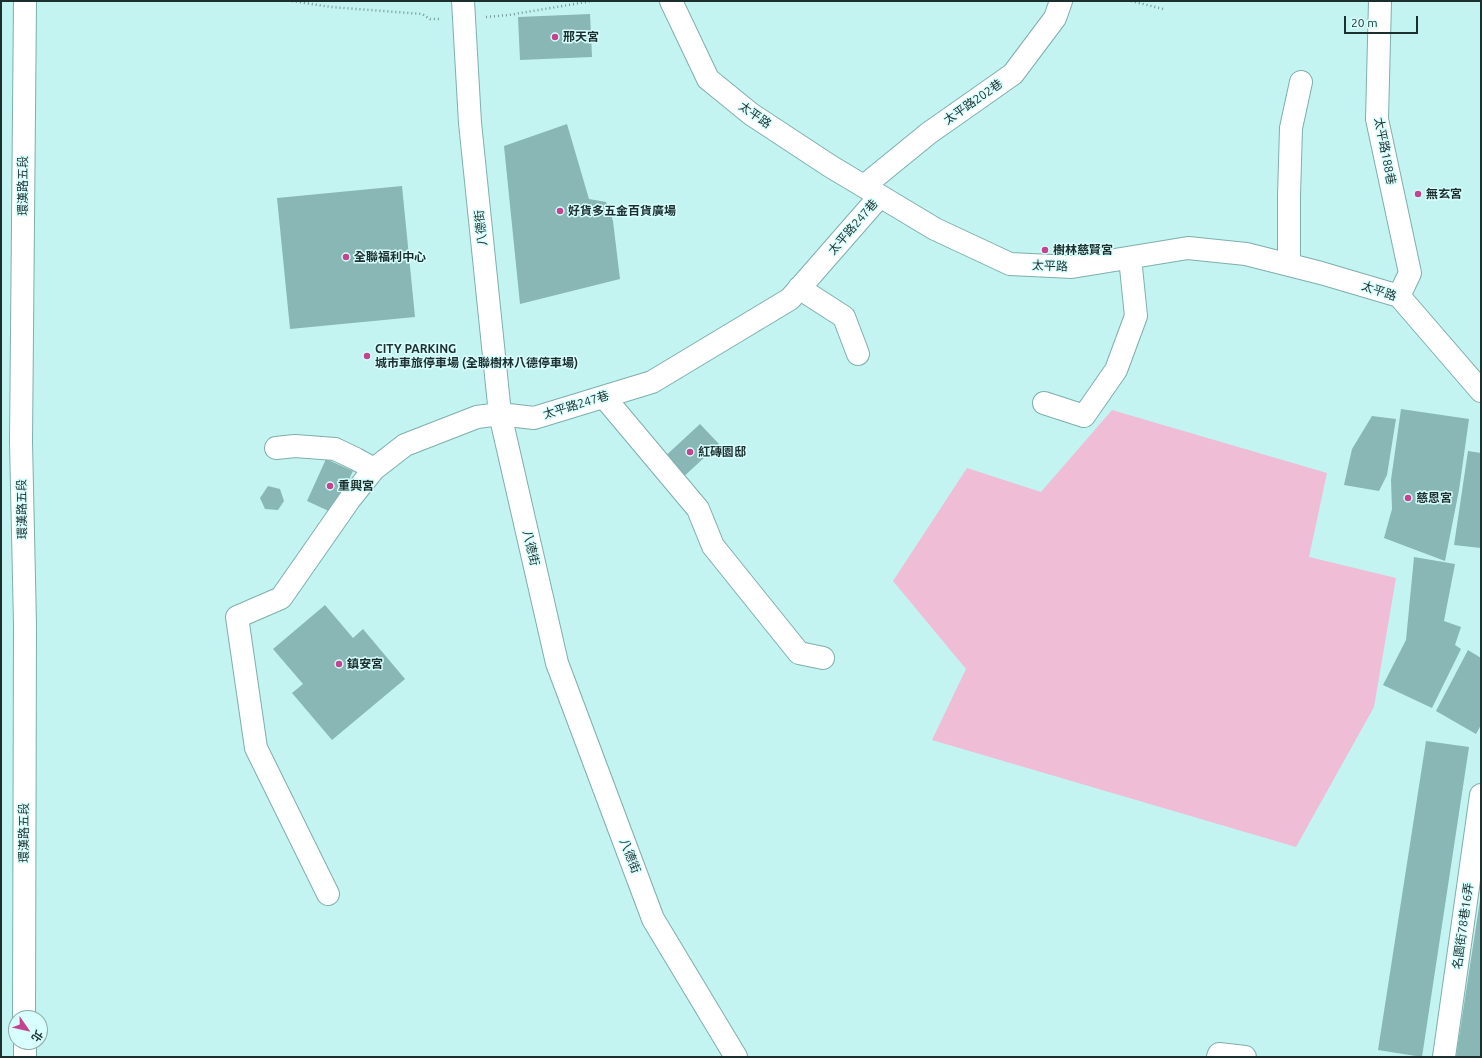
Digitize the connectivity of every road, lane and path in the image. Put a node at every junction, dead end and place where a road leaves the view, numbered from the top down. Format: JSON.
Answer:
{"nodes":[{"id":1,"x":25,"y":1,"type":"edge"},
{"id":2,"x":463,"y":1,"type":"edge"},
{"id":3,"x":671,"y":1,"type":"edge"},
{"id":4,"x":1062,"y":1,"type":"edge"},
{"id":5,"x":1131,"y":1,"type":"edge"},
{"id":6,"x":1380,"y":1,"type":"edge"},
{"id":7,"x":1163,"y":10,"type":"dead end"},
{"id":8,"x":1301,"y":82,"type":"dead end"},
{"id":9,"x":872,"y":191,"type":"junction"},
{"id":10,"x":1130,"y":258,"type":"junction"},
{"id":11,"x":1289,"y":265,"type":"junction"},
{"id":12,"x":799,"y":288,"type":"junction"},
{"id":13,"x":1399,"y":296,"type":"junction"},
{"id":14,"x":858,"y":354,"type":"dead end"},
{"id":15,"x":1481,"y":391,"type":"edge"},
{"id":16,"x":604,"y":397,"type":"junction"},
{"id":17,"x":1044,"y":402,"type":"dead end"},
{"id":18,"x":500,"y":414,"type":"junction"},
{"id":19,"x":276,"y":448,"type":"dead end"},
{"id":20,"x":374,"y":469,"type":"junction"},
{"id":21,"x":823,"y":658,"type":"dead end"},
{"id":22,"x":1481,"y":795,"type":"edge"},
{"id":23,"x":328,"y":894,"type":"dead end"},
{"id":24,"x":24,"y":1010,"type":"edge"},
{"id":25,"x":736,"y":1057,"type":"edge"},
{"id":26,"x":1218,"y":1057,"type":"edge"},
{"id":27,"x":1245,"y":1057,"type":"edge"},
{"id":28,"x":1444,"y":1057,"type":"edge"}],
"edges":[{"from":1,"to":24,"type":"street","name":"環漢路五段"},
{"from":2,"to":18,"type":"street","name":"八德街"},
{"from":3,"to":9,"type":"street","name":"太平路"},
{"from":4,"to":9,"type":"street","name":"太平路202巷"},
{"from":5,"to":7,"type":"path"},
{"from":6,"to":13,"type":"street","name":"太平路188巷"},
{"from":8,"to":11,"type":"street"},
{"from":9,"to":10,"type":"street","name":"太平路"},
{"from":9,"to":12,"type":"street","name":"太平路247巷"},
{"from":10,"to":11,"type":"street","name":"太平路"},
{"from":10,"to":17,"type":"street"},
{"from":11,"to":13,"type":"street","name":"太平路"},
{"from":12,"to":14,"type":"street"},
{"from":12,"to":16,"type":"street","name":"太平路247巷"},
{"from":13,"to":15,"type":"street","name":"太平路"},
{"from":16,"to":18,"type":"street","name":"太平路247巷"},
{"from":16,"to":21,"type":"street"},
{"from":18,"to":20,"type":"street","name":"太平路247巷"},
{"from":18,"to":25,"type":"street","name":"八德街"},
{"from":19,"to":20,"type":"street"},
{"from":20,"to":23,"type":"street","name":"太平路247巷"},
{"from":22,"to":28,"type":"street","name":"名園街78巷16弄"},
{"from":26,"to":27,"type":"street"}]}
